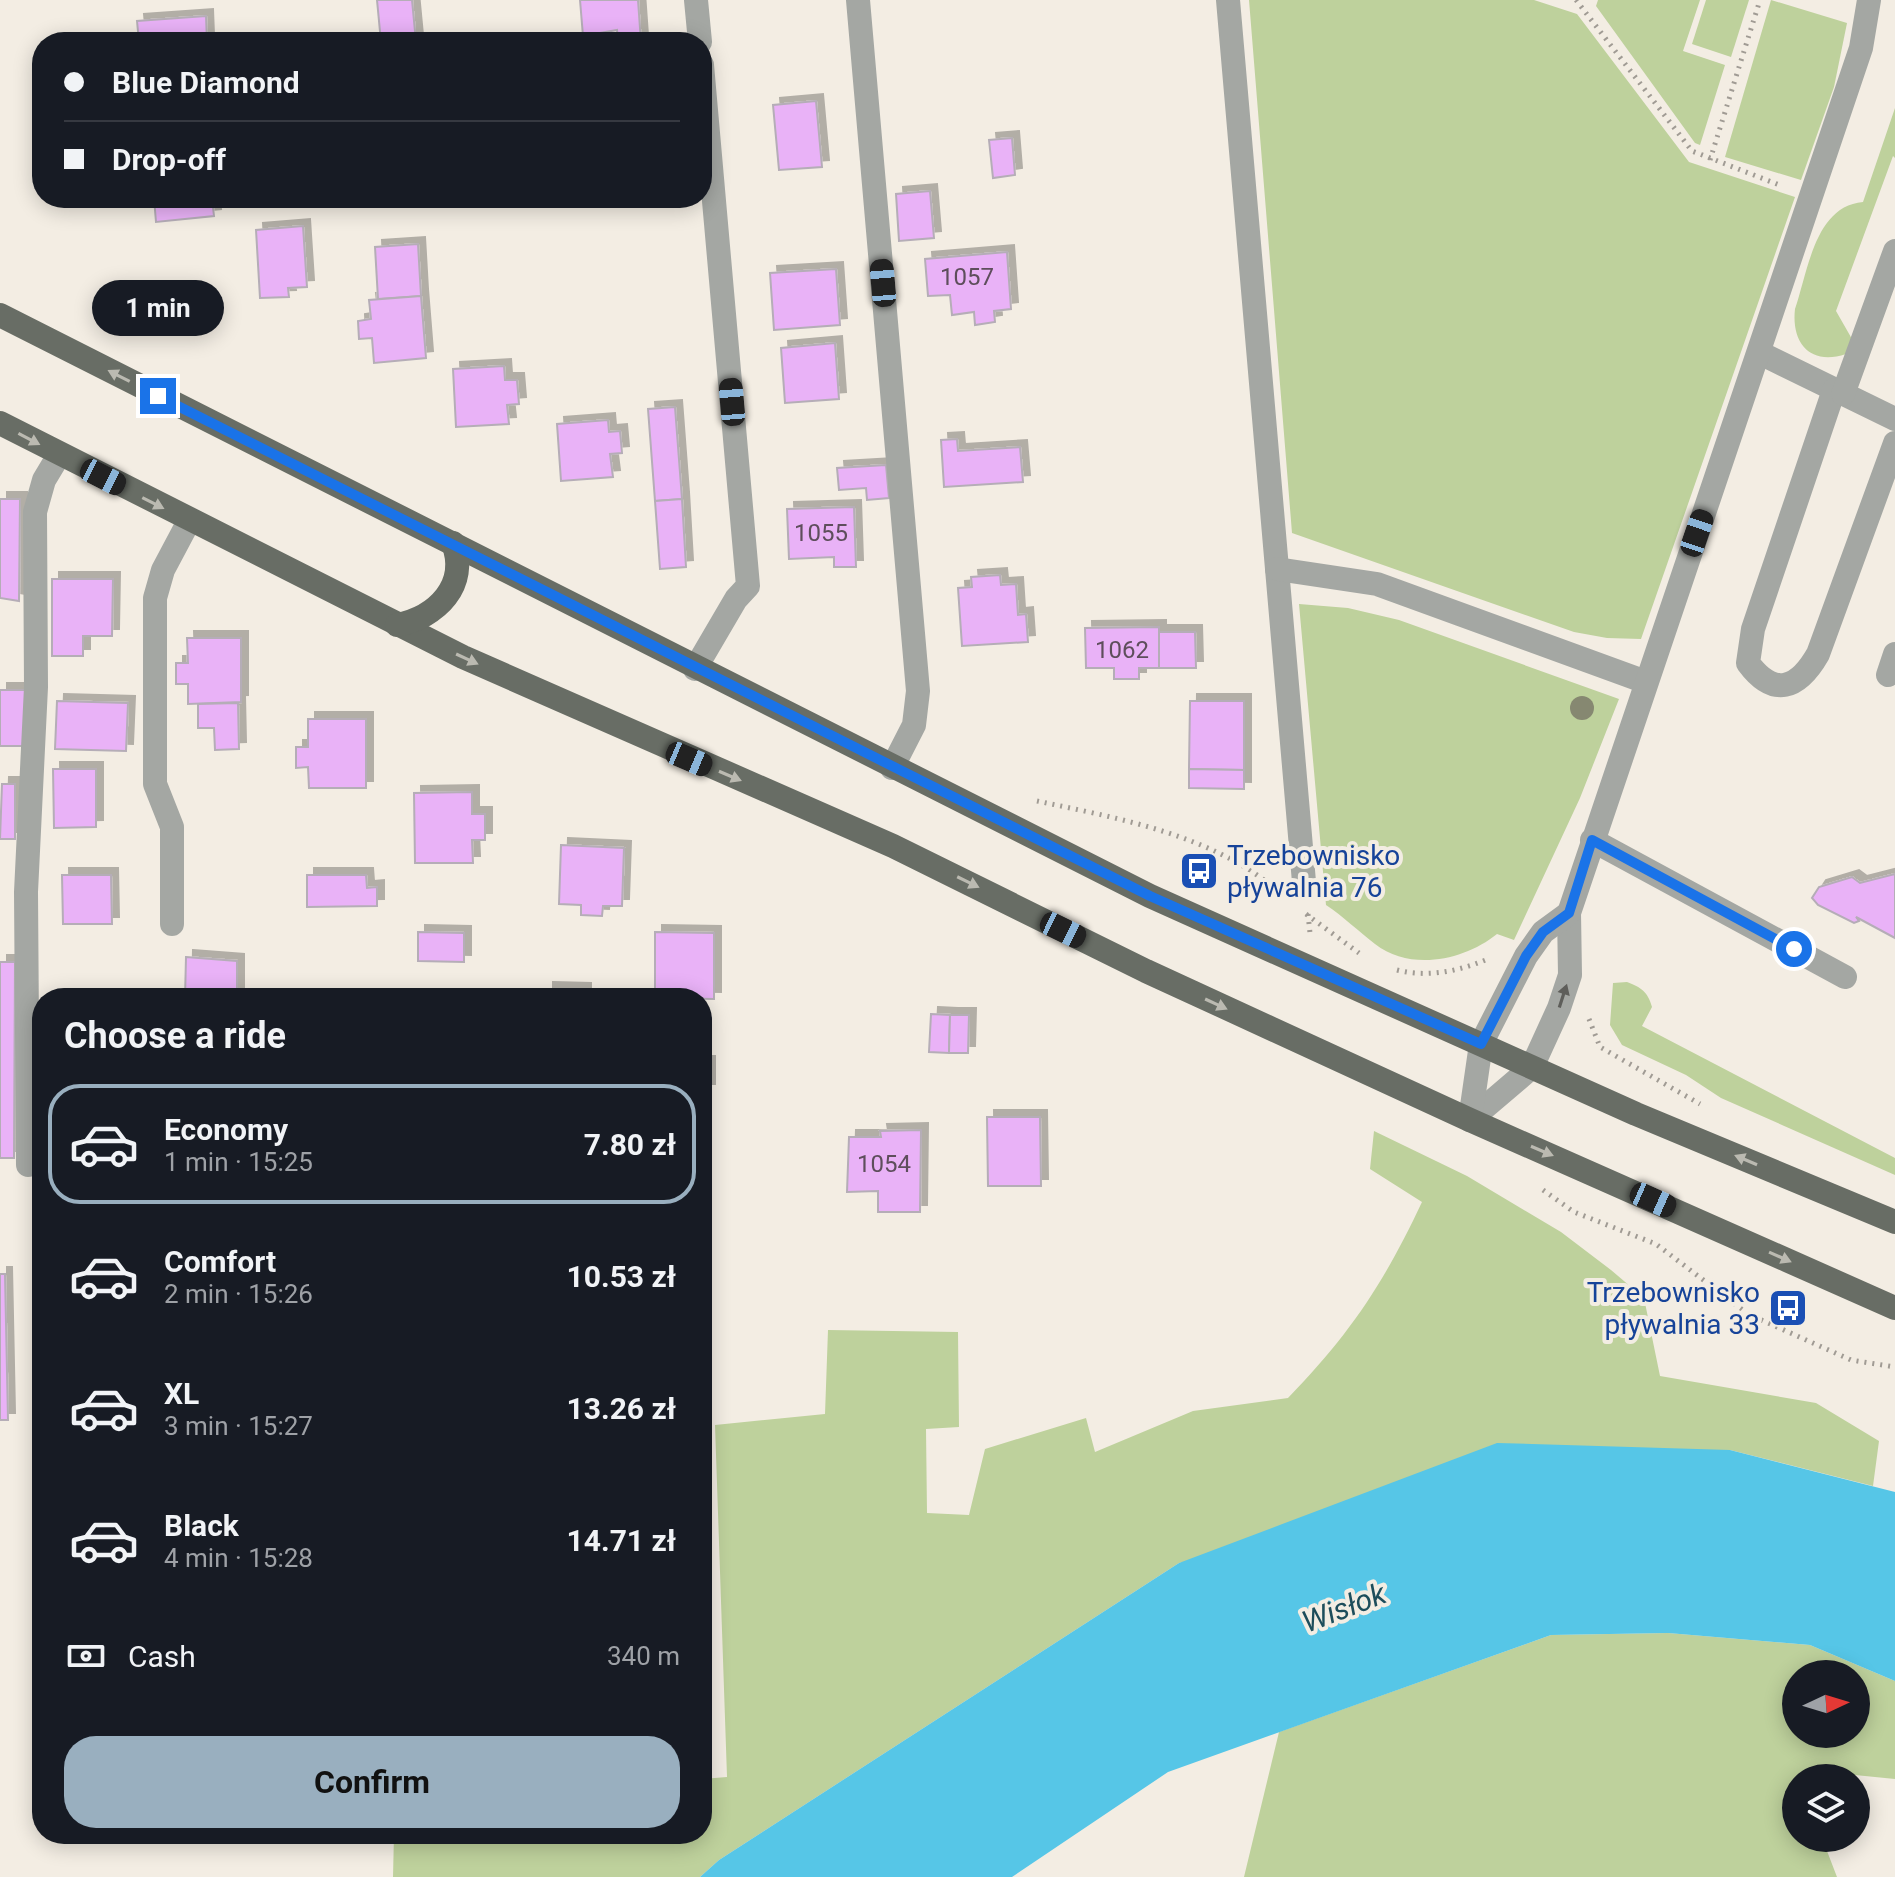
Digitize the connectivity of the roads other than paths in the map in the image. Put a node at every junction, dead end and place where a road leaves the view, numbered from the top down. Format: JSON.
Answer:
{"nodes":[{"id":1,"x":696,"y":0,"type":"edge"},
{"id":2,"x":858,"y":0,"type":"edge"},
{"id":3,"x":1228,"y":0,"type":"edge"},
{"id":4,"x":1869,"y":0,"type":"edge"},
{"id":5,"x":699,"y":32,"type":"edge"},
{"id":6,"x":712,"y":178,"type":"edge"},
{"id":7,"x":1895,"y":251,"type":"edge"},
{"id":8,"x":0,"y":315,"type":"edge"},
{"id":9,"x":1760,"y":353,"type":"junction"},
{"id":10,"x":1838,"y":392,"type":"junction"},
{"id":11,"x":1895,"y":419,"type":"edge"},
{"id":12,"x":0,"y":423,"type":"edge"},
{"id":13,"x":1895,"y":443,"type":"edge"},
{"id":14,"x":59,"y":455,"type":"junction"},
{"id":15,"x":189,"y":521,"type":"junction"},
{"id":16,"x":453,"y":543,"type":"junction"},
{"id":17,"x":1277,"y":569,"type":"junction"},
{"id":18,"x":397,"y":625,"type":"junction"},
{"id":19,"x":695,"y":669,"type":"junction"},
{"id":20,"x":1646,"y":682,"type":"junction"},
{"id":21,"x":892,"y":768,"type":"junction"},
{"id":22,"x":1592,"y":840,"type":"junction"},
{"id":23,"x":1304,"y":882,"type":"dead end"},
{"id":24,"x":1569,"y":913,"type":"junction"},
{"id":25,"x":172,"y":924,"type":"dead end"},
{"id":26,"x":1845,"y":977,"type":"dead end"},
{"id":27,"x":1481,"y":1044,"type":"junction"},
{"id":28,"x":1532,"y":1067,"type":"junction"},
{"id":29,"x":1470,"y":1120,"type":"junction"},
{"id":30,"x":28,"y":1165,"type":"dead end"},
{"id":31,"x":1895,"y":1222,"type":"edge"},
{"id":32,"x":1895,"y":1308,"type":"edge"}],
"edges":[{"from":1,"to":5,"type":"street"},
{"from":2,"to":21,"type":"street"},
{"from":3,"to":17,"type":"street"},
{"from":4,"to":9,"type":"street"},
{"from":6,"to":19,"type":"street"},
{"from":7,"to":10,"type":"street"},
{"from":16,"to":8,"type":"main road","one_way":true},
{"from":9,"to":10,"type":"street"},
{"from":9,"to":20,"type":"street"},
{"from":10,"to":11,"type":"street"},
{"from":10,"to":13,"type":"street"},
{"from":12,"to":14,"type":"main road","one_way":true},
{"from":14,"to":15,"type":"main road","one_way":true},
{"from":14,"to":30,"type":"street"},
{"from":15,"to":18,"type":"main road"},
{"from":15,"to":25,"type":"street"},
{"from":16,"to":18,"type":"main road"},
{"from":16,"to":19,"type":"main road"},
{"from":17,"to":20,"type":"street"},
{"from":17,"to":23,"type":"street"},
{"from":18,"to":29,"type":"main road","one_way":true},
{"from":19,"to":21,"type":"main road"},
{"from":20,"to":22,"type":"street"},
{"from":21,"to":27,"type":"main road"},
{"from":22,"to":24,"type":"street"},
{"from":22,"to":26,"type":"street"},
{"from":24,"to":27,"type":"street"},
{"from":28,"to":24,"type":"street","one_way":true},
{"from":27,"to":28,"type":"main road"},
{"from":27,"to":29,"type":"street"},
{"from":28,"to":29,"type":"street"},
{"from":31,"to":28,"type":"main road","one_way":true},
{"from":29,"to":32,"type":"main road","one_way":true}]}
